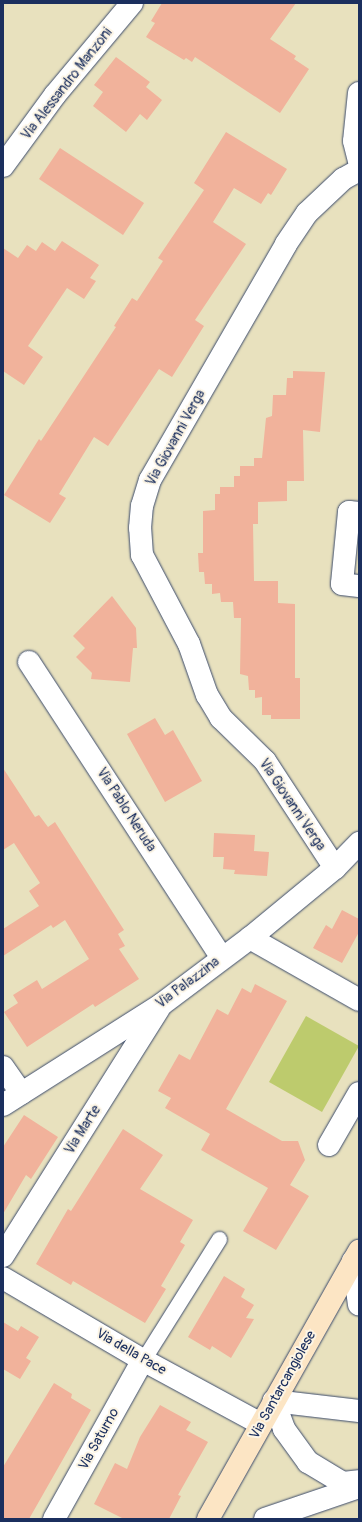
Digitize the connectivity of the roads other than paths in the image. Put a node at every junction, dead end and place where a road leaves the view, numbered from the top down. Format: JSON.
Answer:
{"nodes":[{"id":1,"x":132,"y":3,"type":"edge"},
{"id":2,"x":359,"y":94,"type":"edge"},
{"id":3,"x":359,"y":161,"type":"edge"},
{"id":4,"x":3,"y":166,"type":"edge"},
{"id":5,"x":359,"y":170,"type":"edge"},
{"id":6,"x":359,"y":513,"type":"edge"},
{"id":7,"x":359,"y":586,"type":"edge"},
{"id":8,"x":30,"y":662,"type":"dead end"},
{"id":9,"x":359,"y":843,"type":"edge"},
{"id":10,"x":335,"y":868,"type":"junction"},
{"id":11,"x":250,"y":938,"type":"junction"},
{"id":12,"x":222,"y":958,"type":"junction"},
{"id":13,"x":359,"y":1000,"type":"edge"},
{"id":14,"x":162,"y":1004,"type":"junction"},
{"id":15,"x":3,"y":1067,"type":"edge"},
{"id":16,"x":359,"y":1093,"type":"edge"},
{"id":17,"x":12,"y":1099,"type":"edge"},
{"id":18,"x":329,"y":1145,"type":"dead end"},
{"id":19,"x":219,"y":1239,"type":"dead end"},
{"id":20,"x":3,"y":1256,"type":"edge"},
{"id":21,"x":356,"y":1256,"type":"edge"},
{"id":22,"x":3,"y":1278,"type":"edge"},
{"id":23,"x":359,"y":1305,"type":"edge"},
{"id":24,"x":143,"y":1360,"type":"junction"},
{"id":25,"x":274,"y":1401,"type":"junction"},
{"id":26,"x":359,"y":1411,"type":"edge"},
{"id":27,"x":261,"y":1424,"type":"junction"},
{"id":28,"x":359,"y":1481,"type":"edge"},
{"id":29,"x":359,"y":1487,"type":"edge"},
{"id":30,"x":54,"y":1519,"type":"edge"},
{"id":31,"x":208,"y":1519,"type":"edge"},
{"id":32,"x":264,"y":1519,"type":"edge"}],
"edges":[{"from":1,"to":4,"type":"street","name":"Via Alessandro Manzoni"},
{"from":2,"to":3,"type":"street"},
{"from":5,"to":10,"type":"street","name":"Via Giovanni Verga"},
{"from":6,"to":7,"type":"street"},
{"from":8,"to":12,"type":"street","name":"Via Pablo Neruda"},
{"from":9,"to":10,"type":"street","name":"Via Palazzina"},
{"from":10,"to":11,"type":"street","name":"Via Palazzina"},
{"from":11,"to":12,"type":"street","name":"Via Palazzina"},
{"from":11,"to":13,"type":"street"},
{"from":12,"to":14,"type":"street","name":"Via Palazzina"},
{"from":14,"to":17,"type":"street","name":"Via Palazzina"},
{"from":14,"to":20,"type":"street","name":"Via Marte"},
{"from":15,"to":17,"type":"street"},
{"from":16,"to":18,"type":"street"},
{"from":19,"to":24,"type":"lane"},
{"from":21,"to":23,"type":"street"},
{"from":21,"to":25,"type":"main road","name":"Via Santarcangiolese"},
{"from":22,"to":24,"type":"street","name":"Via della Pace"},
{"from":24,"to":27,"type":"street","name":"Via della Pace"},
{"from":24,"to":30,"type":"street","name":"Via Saturno"},
{"from":25,"to":26,"type":"street"},
{"from":25,"to":27,"type":"main road","name":"Via Santarcangiolese"},
{"from":25,"to":28,"type":"street"},
{"from":27,"to":31,"type":"main road","name":"Via Santarcangiolese"},
{"from":29,"to":32,"type":"street"}]}
